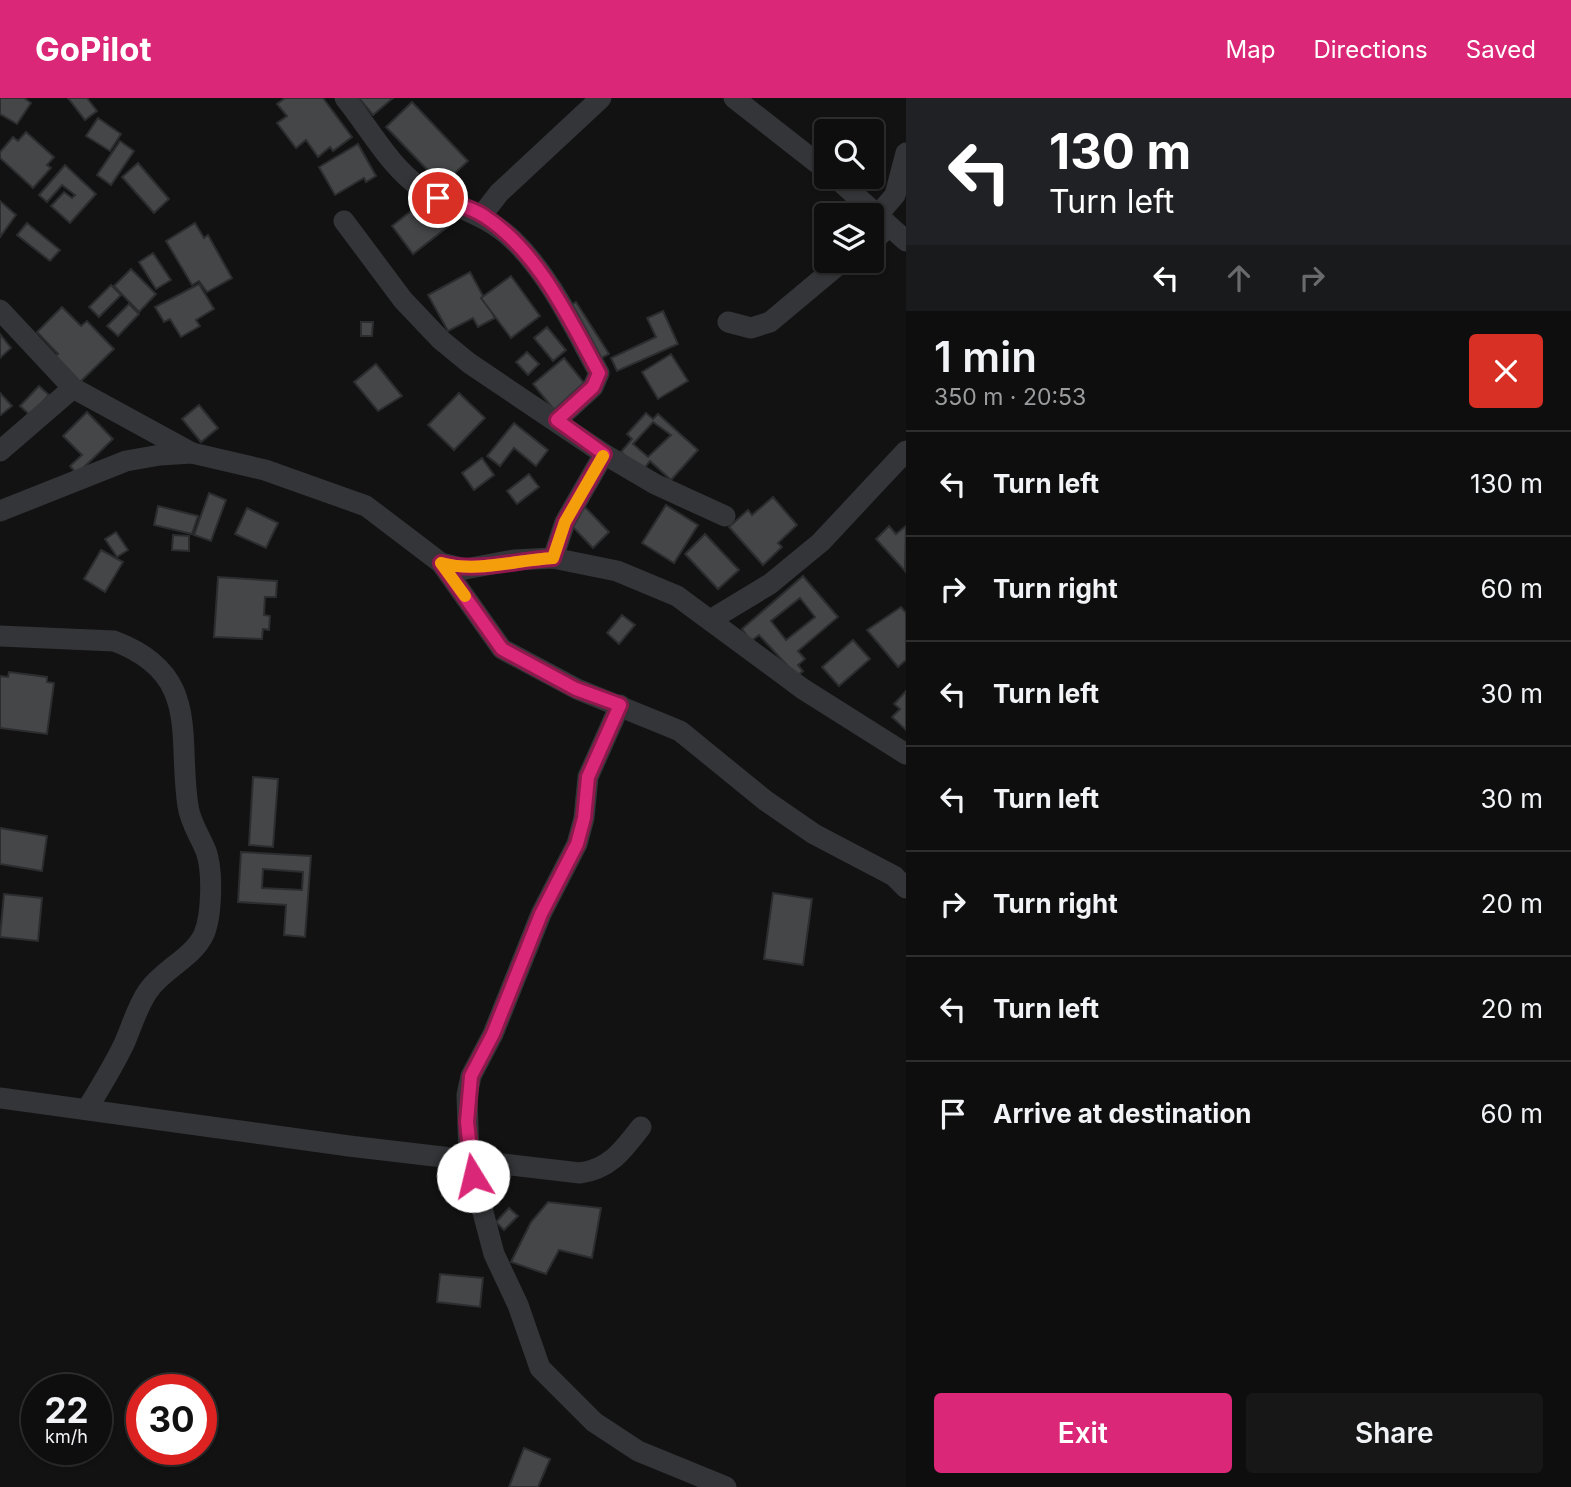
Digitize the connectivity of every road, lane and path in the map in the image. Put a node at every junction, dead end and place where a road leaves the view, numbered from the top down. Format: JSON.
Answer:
{"nodes":[{"id":1,"x":345,"y":98,"type":"edge"},
{"id":2,"x":601,"y":98,"type":"edge"},
{"id":3,"x":734,"y":98,"type":"edge"},
{"id":4,"x":906,"y":153,"type":"edge"},
{"id":5,"x":814,"y":161,"type":"edge"},
{"id":6,"x":848,"y":189,"type":"edge"},
{"id":7,"x":863,"y":203,"type":"edge"},
{"id":8,"x":482,"y":215,"type":"junction"},
{"id":9,"x":884,"y":219,"type":"edge"},
{"id":10,"x":344,"y":221,"type":"dead end"},
{"id":11,"x":884,"y":222,"type":"edge"},
{"id":12,"x":906,"y":241,"type":"edge"},
{"id":13,"x":828,"y":273,"type":"edge"},
{"id":14,"x":0,"y":310,"type":"edge"},
{"id":15,"x":729,"y":322,"type":"dead end"},
{"id":16,"x":73,"y":388,"type":"junction"},
{"id":17,"x":557,"y":420,"type":"junction"},
{"id":18,"x":0,"y":451,"type":"edge"},
{"id":19,"x":906,"y":451,"type":"edge"},
{"id":20,"x":192,"y":453,"type":"junction"},
{"id":21,"x":604,"y":454,"type":"junction"},
{"id":22,"x":0,"y":511,"type":"edge"},
{"id":23,"x":725,"y":516,"type":"dead end"},
{"id":24,"x":553,"y":558,"type":"junction"},
{"id":25,"x":441,"y":563,"type":"junction"},
{"id":26,"x":712,"y":620,"type":"junction"},
{"id":27,"x":0,"y":636,"type":"edge"},
{"id":28,"x":620,"y":705,"type":"junction"},
{"id":29,"x":906,"y":754,"type":"edge"},
{"id":30,"x":906,"y":888,"type":"edge"},
{"id":31,"x":0,"y":1098,"type":"edge"},
{"id":32,"x":87,"y":1109,"type":"junction"},
{"id":33,"x":641,"y":1127,"type":"dead end"},
{"id":34,"x":469,"y":1159,"type":"junction"},
{"id":35,"x":726,"y":1487,"type":"edge"}],
"edges":[{"from":1,"to":8,"type":"street"},
{"from":2,"to":8,"type":"street"},
{"from":3,"to":5,"type":"street"},
{"from":4,"to":9,"type":"street"},
{"from":6,"to":7,"type":"street"},
{"from":8,"to":17,"type":"street"},
{"from":10,"to":17,"type":"street"},
{"from":11,"to":12,"type":"street"},
{"from":13,"to":15,"type":"street"},
{"from":14,"to":16,"type":"street"},
{"from":16,"to":18,"type":"street"},
{"from":16,"to":20,"type":"street"},
{"from":17,"to":21,"type":"street"},
{"from":19,"to":26,"type":"street"},
{"from":20,"to":22,"type":"street"},
{"from":20,"to":25,"type":"street"},
{"from":21,"to":23,"type":"street"},
{"from":21,"to":24,"type":"street"},
{"from":24,"to":25,"type":"street"},
{"from":24,"to":26,"type":"street"},
{"from":25,"to":28,"type":"street"},
{"from":26,"to":29,"type":"street"},
{"from":27,"to":32,"type":"street"},
{"from":28,"to":30,"type":"street"},
{"from":28,"to":34,"type":"street"},
{"from":31,"to":32,"type":"street"},
{"from":32,"to":34,"type":"street"},
{"from":33,"to":34,"type":"street"},
{"from":34,"to":35,"type":"street"}]}
